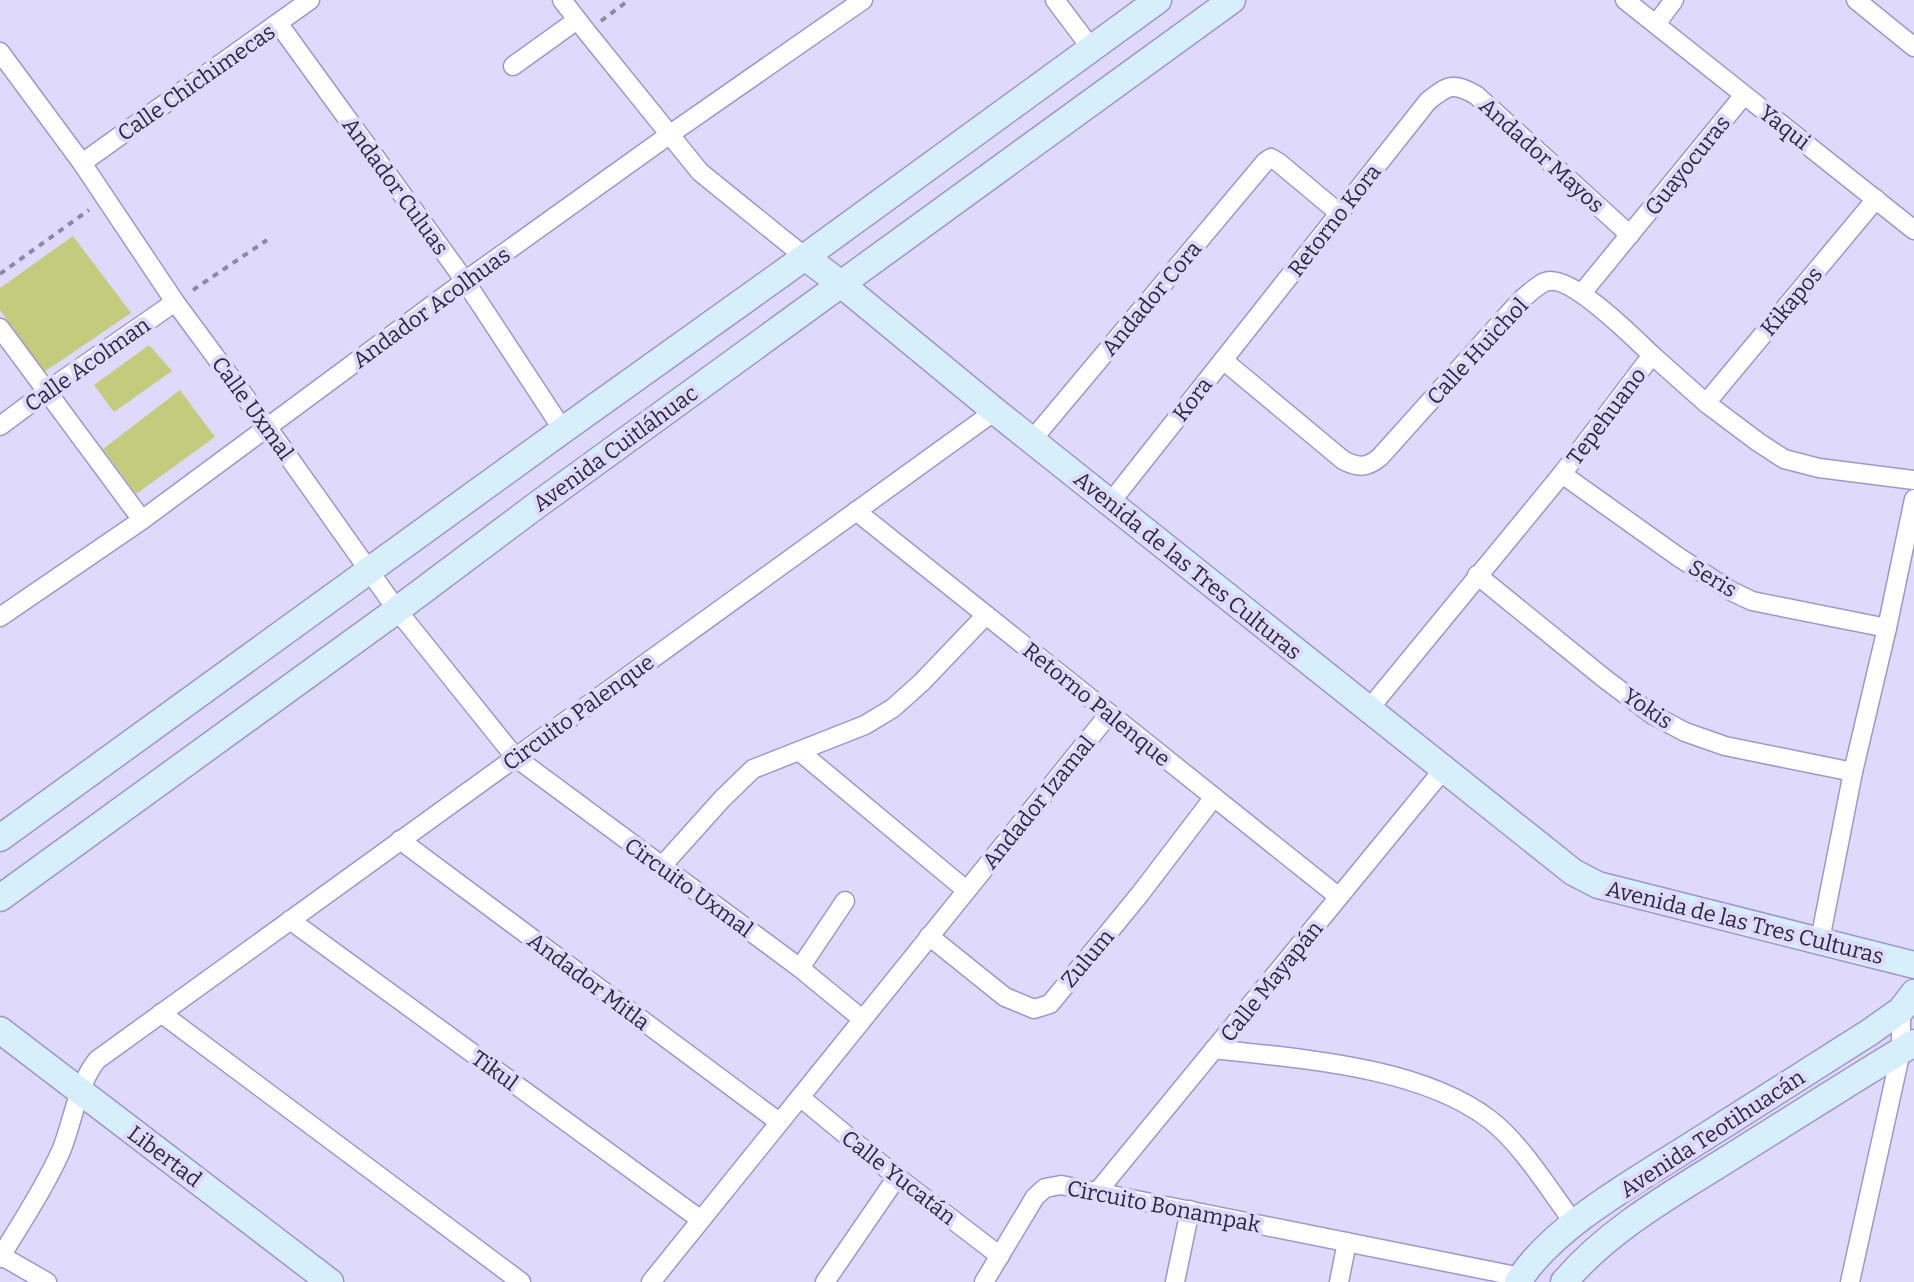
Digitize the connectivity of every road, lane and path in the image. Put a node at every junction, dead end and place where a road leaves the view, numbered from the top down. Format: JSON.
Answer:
{"nodes":[{"id":1,"x":310,"y":0,"type":"edge"},
{"id":2,"x":562,"y":0,"type":"edge"},
{"id":3,"x":629,"y":0,"type":"edge"},
{"id":4,"x":863,"y":0,"type":"edge"},
{"id":5,"x":1055,"y":0,"type":"edge"},
{"id":6,"x":1158,"y":0,"type":"edge"},
{"id":7,"x":1232,"y":0,"type":"edge"},
{"id":8,"x":1625,"y":0,"type":"edge"},
{"id":9,"x":1674,"y":0,"type":"edge"},
{"id":10,"x":1856,"y":0,"type":"edge"},
{"id":11,"x":278,"y":23,"type":"junction"},
{"id":12,"x":1656,"y":24,"type":"junction"},
{"id":13,"x":581,"y":26,"type":"junction"},
{"id":14,"x":1914,"y":47,"type":"edge"},
{"id":15,"x":1091,"y":48,"type":"junction"},
{"id":16,"x":0,"y":52,"type":"edge"},
{"id":17,"x":513,"y":66,"type":"dead end"},
{"id":18,"x":1450,"y":86,"type":"joint"},
{"id":19,"x":1744,"y":95,"type":"junction"},
{"id":20,"x":669,"y":135,"type":"junction"},
{"id":21,"x":82,"y":163,"type":"junction"},
{"id":22,"x":106,"y":199,"type":"junction"},
{"id":23,"x":1876,"y":199,"type":"junction"},
{"id":24,"x":1339,"y":213,"type":"junction"},
{"id":25,"x":1914,"y":230,"type":"edge"},
{"id":26,"x":1630,"y":235,"type":"junction"},
{"id":27,"x":267,"y":240,"type":"dead end"},
{"id":28,"x":805,"y":257,"type":"junction"},
{"id":29,"x":0,"y":274,"type":"edge"},
{"id":30,"x":465,"y":281,"type":"junction"},
{"id":31,"x":841,"y":284,"type":"junction"},
{"id":32,"x":1582,"y":293,"type":"junction"},
{"id":33,"x":175,"y":302,"type":"junction"},
{"id":34,"x":0,"y":328,"type":"edge"},
{"id":35,"x":1652,"y":355,"type":"junction"},
{"id":36,"x":1223,"y":360,"type":"junction"},
{"id":37,"x":47,"y":391,"type":"junction"},
{"id":38,"x":1706,"y":403,"type":"junction"},
{"id":39,"x":995,"y":411,"type":"junction"},
{"id":40,"x":0,"y":426,"type":"edge"},
{"id":41,"x":268,"y":428,"type":"junction"},
{"id":42,"x":563,"y":430,"type":"junction"},
{"id":43,"x":1032,"y":440,"type":"junction"},
{"id":44,"x":1362,"y":467,"type":"joint"},
{"id":45,"x":1562,"y":474,"type":"junction"},
{"id":46,"x":1914,"y":480,"type":"edge"},
{"id":47,"x":1914,"y":499,"type":"edge"},
{"id":48,"x":1110,"y":503,"type":"junction"},
{"id":49,"x":856,"y":511,"type":"junction"},
{"id":50,"x":142,"y":520,"type":"junction"},
{"id":51,"x":369,"y":571,"type":"junction"},
{"id":52,"x":1477,"y":575,"type":"junction"},
{"id":53,"x":397,"y":610,"type":"junction"},
{"id":54,"x":986,"y":615,"type":"junction"},
{"id":55,"x":0,"y":617,"type":"edge"},
{"id":56,"x":1887,"y":628,"type":"junction"},
{"id":57,"x":1369,"y":709,"type":"junction"},
{"id":58,"x":1109,"y":714,"type":"junction"},
{"id":59,"x":799,"y":751,"type":"junction"},
{"id":60,"x":515,"y":757,"type":"junction"},
{"id":61,"x":1443,"y":770,"type":"junction"},
{"id":62,"x":1853,"y":772,"type":"junction"},
{"id":63,"x":1214,"y":797,"type":"junction"},
{"id":64,"x":0,"y":838,"type":"edge"},
{"id":65,"x":400,"y":840,"type":"junction"},
{"id":66,"x":661,"y":867,"type":"junction"},
{"id":67,"x":966,"y":890,"type":"junction"},
{"id":68,"x":1339,"y":897,"type":"junction"},
{"id":69,"x":0,"y":898,"type":"edge"},
{"id":70,"x":845,"y":901,"type":"dead end"},
{"id":71,"x":290,"y":920,"type":"junction"},
{"id":72,"x":929,"y":936,"type":"junction"},
{"id":73,"x":1820,"y":940,"type":"junction"},
{"id":74,"x":1914,"y":965,"type":"edge"},
{"id":75,"x":800,"y":968,"type":"junction"},
{"id":76,"x":1907,"y":1002,"type":"edge"},
{"id":77,"x":161,"y":1013,"type":"junction"},
{"id":78,"x":862,"y":1019,"type":"junction"},
{"id":79,"x":0,"y":1030,"type":"edge"},
{"id":80,"x":1908,"y":1047,"type":"edge"},
{"id":81,"x":1214,"y":1049,"type":"junction"},
{"id":82,"x":81,"y":1092,"type":"junction"},
{"id":83,"x":800,"y":1097,"type":"junction"},
{"id":84,"x":779,"y":1122,"type":"junction"},
{"id":85,"x":897,"y":1177,"type":"junction"},
{"id":86,"x":1098,"y":1191,"type":"junction"},
{"id":87,"x":1190,"y":1210,"type":"junction"},
{"id":88,"x":701,"y":1220,"type":"junction"},
{"id":89,"x":1574,"y":1223,"type":"junction"},
{"id":90,"x":1347,"y":1242,"type":"junction"},
{"id":91,"x":0,"y":1256,"type":"edge"},
{"id":92,"x":1000,"y":1256,"type":"junction"},
{"id":93,"x":1520,"y":1279,"type":"edge"},
{"id":94,"x":47,"y":1282,"type":"edge"},
{"id":95,"x":330,"y":1282,"type":"edge"},
{"id":96,"x":521,"y":1282,"type":"edge"},
{"id":97,"x":651,"y":1282,"type":"edge"},
{"id":98,"x":825,"y":1282,"type":"edge"},
{"id":99,"x":984,"y":1282,"type":"edge"},
{"id":100,"x":1175,"y":1282,"type":"edge"},
{"id":101,"x":1339,"y":1282,"type":"edge"},
{"id":102,"x":1564,"y":1282,"type":"edge"},
{"id":103,"x":1850,"y":1282,"type":"edge"}],
"edges":[{"from":1,"to":11,"type":"street","name":"Calle Chichimecas"},
{"from":2,"to":13,"type":"street","name":"Avenida de las Tres Culturas"},
{"from":3,"to":13,"type":"path"},
{"from":4,"to":20,"type":"street","name":"Andador Acolhuas"},
{"from":5,"to":15,"type":"street"},
{"from":6,"to":15,"type":"main road","name":"Avenida Cuitláhuac"},
{"from":7,"to":31,"type":"main road","name":"Avenida Cuitláhuac"},
{"from":8,"to":12,"type":"street","name":"Yaqui"},
{"from":9,"to":12,"type":"street"},
{"from":10,"to":14,"type":"street"},
{"from":11,"to":21,"type":"street","name":"Calle Chichimecas"},
{"from":11,"to":30,"type":"street","name":"Andador Culuas"},
{"from":12,"to":19,"type":"street","name":"Yaqui"},
{"from":13,"to":17,"type":"street"},
{"from":13,"to":20,"type":"street","name":"Avenida de las Tres Culturas"},
{"from":15,"to":28,"type":"main road","name":"Avenida Cuitláhuac"},
{"from":16,"to":21,"type":"street","name":"Calle Uxmal"},
{"from":18,"to":24,"type":"street","name":"Retorno Kora"},
{"from":18,"to":26,"type":"street","name":"Andador Mayos"},
{"from":19,"to":23,"type":"street","name":"Yaqui"},
{"from":19,"to":26,"type":"street","name":"Guayocuras"},
{"from":20,"to":28,"type":"street","name":"Avenida de las Tres Culturas"},
{"from":20,"to":30,"type":"street","name":"Andador Acolhuas"},
{"from":21,"to":22,"type":"street","name":"Calle Uxmal"},
{"from":22,"to":29,"type":"path"},
{"from":22,"to":33,"type":"street","name":"Calle Uxmal"},
{"from":23,"to":25,"type":"street","name":"Yaqui"},
{"from":23,"to":38,"type":"street","name":"Kikapos"},
{"from":24,"to":36,"type":"street","name":"Retorno Kora"},
{"from":24,"to":43,"type":"street","name":"Andador Cora"},
{"from":26,"to":32,"type":"street"},
{"from":27,"to":33,"type":"path"},
{"from":28,"to":31,"type":"main road","name":"Avenida de las Tres Culturas"},
{"from":28,"to":42,"type":"main road","name":"Avenida Cuitláhuac"},
{"from":30,"to":41,"type":"street","name":"Andador Acolhuas"},
{"from":30,"to":42,"type":"street","name":"Andador Culuas"},
{"from":31,"to":39,"type":"main road","name":"Avenida de las Tres Culturas"},
{"from":31,"to":53,"type":"main road","name":"Avenida Cuitláhuac"},
{"from":32,"to":35,"type":"street"},
{"from":32,"to":44,"type":"street","name":"Calle Huichol"},
{"from":33,"to":37,"type":"street","name":"Calle Acolman"},
{"from":33,"to":41,"type":"street","name":"Calle Uxmal"},
{"from":34,"to":37,"type":"street"},
{"from":35,"to":38,"type":"street","name":"Tepehuano"},
{"from":35,"to":45,"type":"street","name":"Tepehuano"},
{"from":36,"to":44,"type":"street","name":"Kora"},
{"from":36,"to":48,"type":"street","name":"Kora"},
{"from":37,"to":40,"type":"street","name":"Calle Acolman"},
{"from":37,"to":50,"type":"street"},
{"from":38,"to":46,"type":"street","name":"Tepehuano"},
{"from":39,"to":43,"type":"main road","name":"Avenida de las Tres Culturas"},
{"from":39,"to":49,"type":"street","name":"Circuito Palenque"},
{"from":41,"to":50,"type":"street","name":"Andador Acolhuas"},
{"from":41,"to":51,"type":"street","name":"Calle Uxmal"},
{"from":42,"to":51,"type":"main road","name":"Avenida Cuitláhuac"},
{"from":43,"to":48,"type":"main road","name":"Avenida de las Tres Culturas"},
{"from":45,"to":52,"type":"street","name":"Tepehuano"},
{"from":45,"to":56,"type":"street","name":"Seris"},
{"from":47,"to":56,"type":"street"},
{"from":48,"to":57,"type":"main road","name":"Avenida de las Tres Culturas"},
{"from":49,"to":54,"type":"street","name":"Retorno Palenque"},
{"from":49,"to":60,"type":"street","name":"Circuito Palenque"},
{"from":50,"to":55,"type":"street","name":"Andador Acolhuas"},
{"from":51,"to":53,"type":"street","name":"Calle Uxmal"},
{"from":51,"to":64,"type":"main road","name":"Avenida Cuitláhuac"},
{"from":52,"to":57,"type":"street","name":"Tepehuano"},
{"from":52,"to":62,"type":"street","name":"Yokis"},
{"from":53,"to":60,"type":"street","name":"Calle Uxmal"},
{"from":53,"to":69,"type":"main road","name":"Avenida Cuitláhuac"},
{"from":54,"to":58,"type":"street","name":"Retorno Palenque"},
{"from":54,"to":59,"type":"street"},
{"from":56,"to":62,"type":"street"},
{"from":57,"to":61,"type":"main road","name":"Avenida de las Tres Culturas"},
{"from":58,"to":63,"type":"street","name":"Retorno Palenque"},
{"from":58,"to":67,"type":"street","name":"Andador Izamal"},
{"from":59,"to":66,"type":"street"},
{"from":59,"to":67,"type":"street"},
{"from":60,"to":65,"type":"street","name":"Circuito Palenque"},
{"from":60,"to":66,"type":"street","name":"Circuito Uxmal"},
{"from":61,"to":68,"type":"street","name":"Calle Mayapán"},
{"from":61,"to":73,"type":"main road","name":"Avenida de las Tres Culturas"},
{"from":62,"to":73,"type":"street"},
{"from":63,"to":68,"type":"street","name":"Retorno Palenque"},
{"from":63,"to":72,"type":"street","name":"Zulum"},
{"from":65,"to":71,"type":"street","name":"Circuito Palenque"},
{"from":65,"to":84,"type":"street","name":"Andador Mitla"},
{"from":66,"to":75,"type":"street","name":"Circuito Uxmal"},
{"from":67,"to":72,"type":"street"},
{"from":68,"to":81,"type":"street","name":"Calle Mayapán"},
{"from":70,"to":75,"type":"street"},
{"from":71,"to":77,"type":"street","name":"Circuito Palenque"},
{"from":71,"to":88,"type":"street","name":"Tikul"},
{"from":72,"to":78,"type":"street"},
{"from":73,"to":74,"type":"main road","name":"Avenida de las Tres Culturas"},
{"from":75,"to":78,"type":"street","name":"Circuito Uxmal"},
{"from":76,"to":80,"type":"street"},
{"from":76,"to":89,"type":"main road","name":"Avenida Teotihuacán"},
{"from":77,"to":82,"type":"street","name":"Circuito Palenque"},
{"from":77,"to":96,"type":"street"},
{"from":78,"to":83,"type":"street"},
{"from":79,"to":82,"type":"main road","name":"Libertad"},
{"from":80,"to":102,"type":"main road","name":"Avenida Teotihuacán"},
{"from":80,"to":103,"type":"street"},
{"from":81,"to":86,"type":"street","name":"Calle Mayapán"},
{"from":81,"to":89,"type":"street"},
{"from":82,"to":91,"type":"street","name":"Circuito Palenque"},
{"from":82,"to":95,"type":"main road","name":"Libertad"},
{"from":83,"to":84,"type":"street"},
{"from":83,"to":85,"type":"street","name":"Calle Yucatán"},
{"from":84,"to":88,"type":"street"},
{"from":85,"to":92,"type":"street","name":"Calle Yucatán"},
{"from":85,"to":98,"type":"street"},
{"from":86,"to":87,"type":"street","name":"Circuito Bonampak"},
{"from":86,"to":92,"type":"street","name":"Circuito Bonampak"},
{"from":87,"to":90,"type":"street","name":"Circuito Bonampak"},
{"from":87,"to":100,"type":"street"},
{"from":88,"to":97,"type":"street"},
{"from":89,"to":93,"type":"main road","name":"Avenida Teotihuacán"},
{"from":90,"to":93,"type":"street","name":"Circuito Bonampak"},
{"from":90,"to":101,"type":"street"},
{"from":91,"to":94,"type":"street"},
{"from":92,"to":99,"type":"street","name":"Circuito Bonampak"}]}
